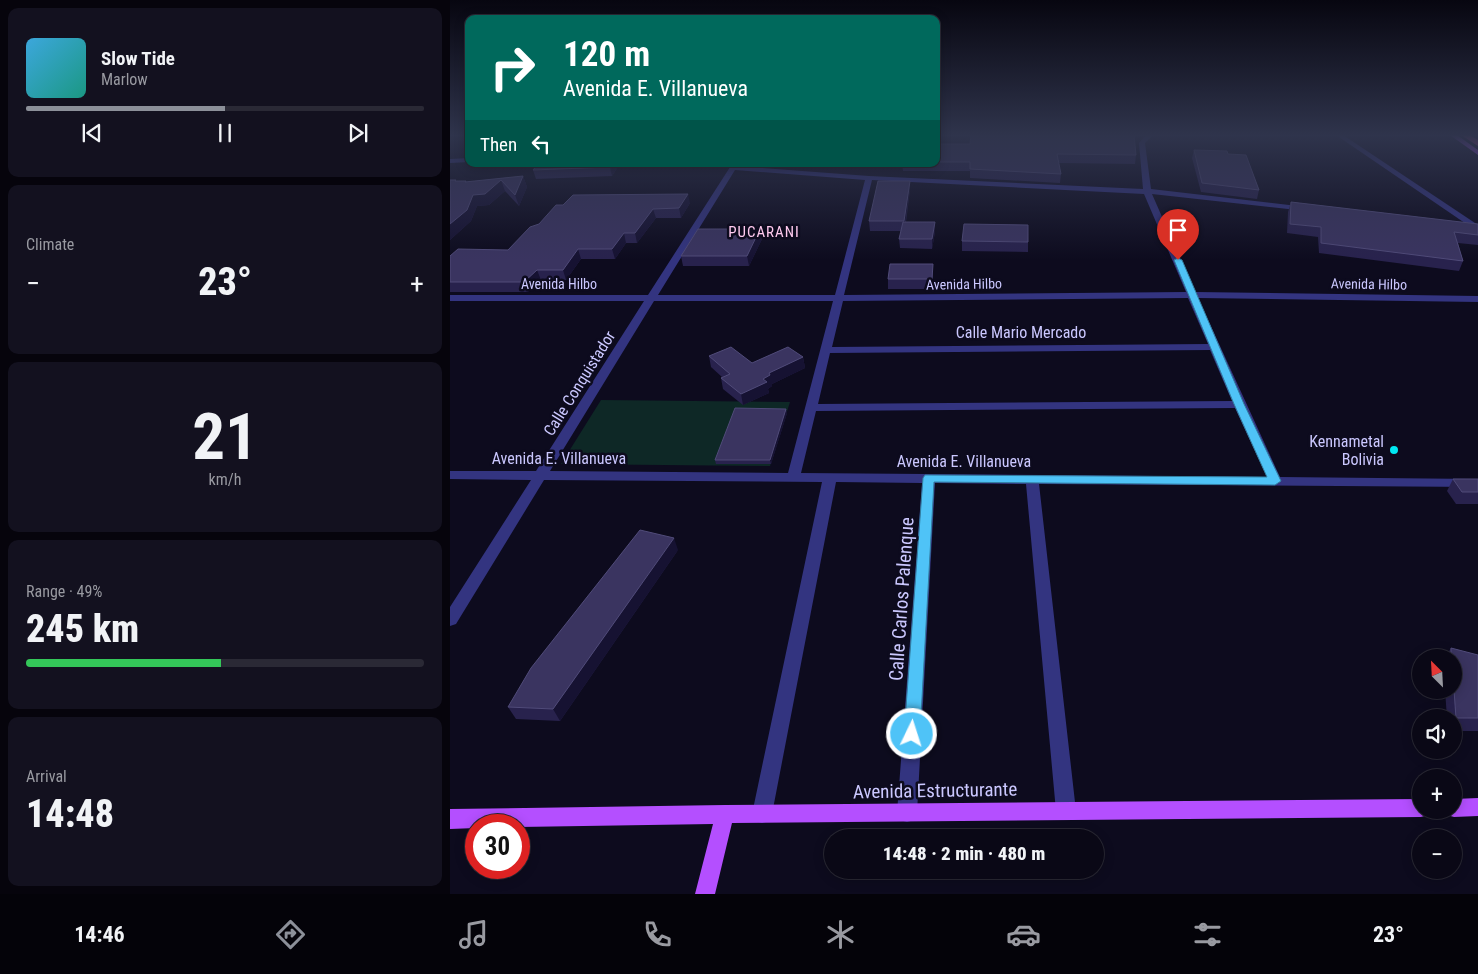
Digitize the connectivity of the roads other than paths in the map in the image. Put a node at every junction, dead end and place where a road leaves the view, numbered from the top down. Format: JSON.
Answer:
{"nodes":[{"id":1,"x":727,"y":177,"type":"edge"},
{"id":2,"x":855,"y":177,"type":"edge"},
{"id":3,"x":1145,"y":177,"type":"edge"},
{"id":4,"x":1401,"y":177,"type":"edge"},
{"id":5,"x":869,"y":178,"type":"junction"},
{"id":6,"x":1147,"y":192,"type":"junction"},
{"id":7,"x":1314,"y":210,"type":"edge"},
{"id":8,"x":1459,"y":226,"type":"edge"},
{"id":9,"x":1478,"y":229,"type":"edge"},
{"id":10,"x":1193,"y":295,"type":"junction"},
{"id":11,"x":450,"y":298,"type":"edge"},
{"id":12,"x":650,"y":298,"type":"junction"},
{"id":13,"x":839,"y":298,"type":"junction"},
{"id":14,"x":1478,"y":299,"type":"edge"},
{"id":15,"x":1215,"y":347,"type":"junction"},
{"id":16,"x":826,"y":350,"type":"junction"},
{"id":17,"x":1239,"y":404,"type":"junction"},
{"id":18,"x":812,"y":408,"type":"junction"},
{"id":19,"x":450,"y":474,"type":"edge"},
{"id":20,"x":540,"y":475,"type":"junction"},
{"id":21,"x":794,"y":477,"type":"junction"},
{"id":22,"x":830,"y":478,"type":"junction"},
{"id":23,"x":929,"y":478,"type":"junction"},
{"id":24,"x":1032,"y":479,"type":"junction"},
{"id":25,"x":1275,"y":481,"type":"junction"},
{"id":26,"x":1478,"y":483,"type":"edge"},
{"id":27,"x":450,"y":620,"type":"edge"},
{"id":28,"x":1478,"y":807,"type":"edge"},
{"id":29,"x":1412,"y":808,"type":"edge"},
{"id":30,"x":1462,"y":808,"type":"edge"},
{"id":31,"x":1066,"y":811,"type":"junction"},
{"id":32,"x":907,"y":813,"type":"junction"},
{"id":33,"x":725,"y":814,"type":"junction"},
{"id":34,"x":762,"y":814,"type":"junction"},
{"id":35,"x":450,"y":819,"type":"edge"},
{"id":36,"x":705,"y":894,"type":"edge"}],
"edges":[{"from":1,"to":12,"type":"street","name":"Calle Conquistador"},
{"from":2,"to":5,"type":"street"},
{"from":3,"to":6,"type":"street"},
{"from":4,"to":9,"type":"street"},
{"from":5,"to":6,"type":"street"},
{"from":5,"to":13,"type":"street"},
{"from":6,"to":7,"type":"street"},
{"from":6,"to":10,"type":"street"},
{"from":8,"to":9,"type":"street"},
{"from":10,"to":13,"type":"street","name":"Avenida Hilbo"},
{"from":10,"to":14,"type":"street","name":"Avenida Hilbo"},
{"from":10,"to":15,"type":"street"},
{"from":11,"to":12,"type":"street","name":"Avenida Hilbo"},
{"from":12,"to":13,"type":"street","name":"Avenida Hilbo"},
{"from":12,"to":20,"type":"street","name":"Calle Conquistador"},
{"from":13,"to":16,"type":"street"},
{"from":15,"to":16,"type":"street","name":"Calle Mario Mercado"},
{"from":15,"to":17,"type":"street"},
{"from":16,"to":18,"type":"street"},
{"from":17,"to":18,"type":"street"},
{"from":17,"to":25,"type":"street"},
{"from":18,"to":21,"type":"street"},
{"from":19,"to":20,"type":"street","name":"Avenida E. Villanueva"},
{"from":20,"to":21,"type":"street","name":"Avenida E. Villanueva"},
{"from":20,"to":27,"type":"street","name":"Calle Conquistador"},
{"from":21,"to":22,"type":"street","name":"Avenida E. Villanueva"},
{"from":22,"to":23,"type":"street","name":"Avenida E. Villanueva"},
{"from":22,"to":34,"type":"street"},
{"from":23,"to":24,"type":"street","name":"Avenida E. Villanueva"},
{"from":23,"to":32,"type":"street","name":"Calle Carlos Palenque"},
{"from":24,"to":25,"type":"street","name":"Avenida E. Villanueva"},
{"from":24,"to":31,"type":"street"},
{"from":25,"to":26,"type":"street","name":"Avenida E. Villanueva"},
{"from":28,"to":30,"type":"main road"},
{"from":29,"to":31,"type":"main road","name":"Avenida Estructurante"},
{"from":31,"to":32,"type":"main road","name":"Avenida Estructurante"},
{"from":32,"to":34,"type":"main road","name":"Avenida Estructurante"},
{"from":33,"to":34,"type":"main road","name":"Avenida Estructurante"},
{"from":33,"to":35,"type":"main road","name":"Avenida Estructurante"},
{"from":33,"to":36,"type":"main road"}]}
